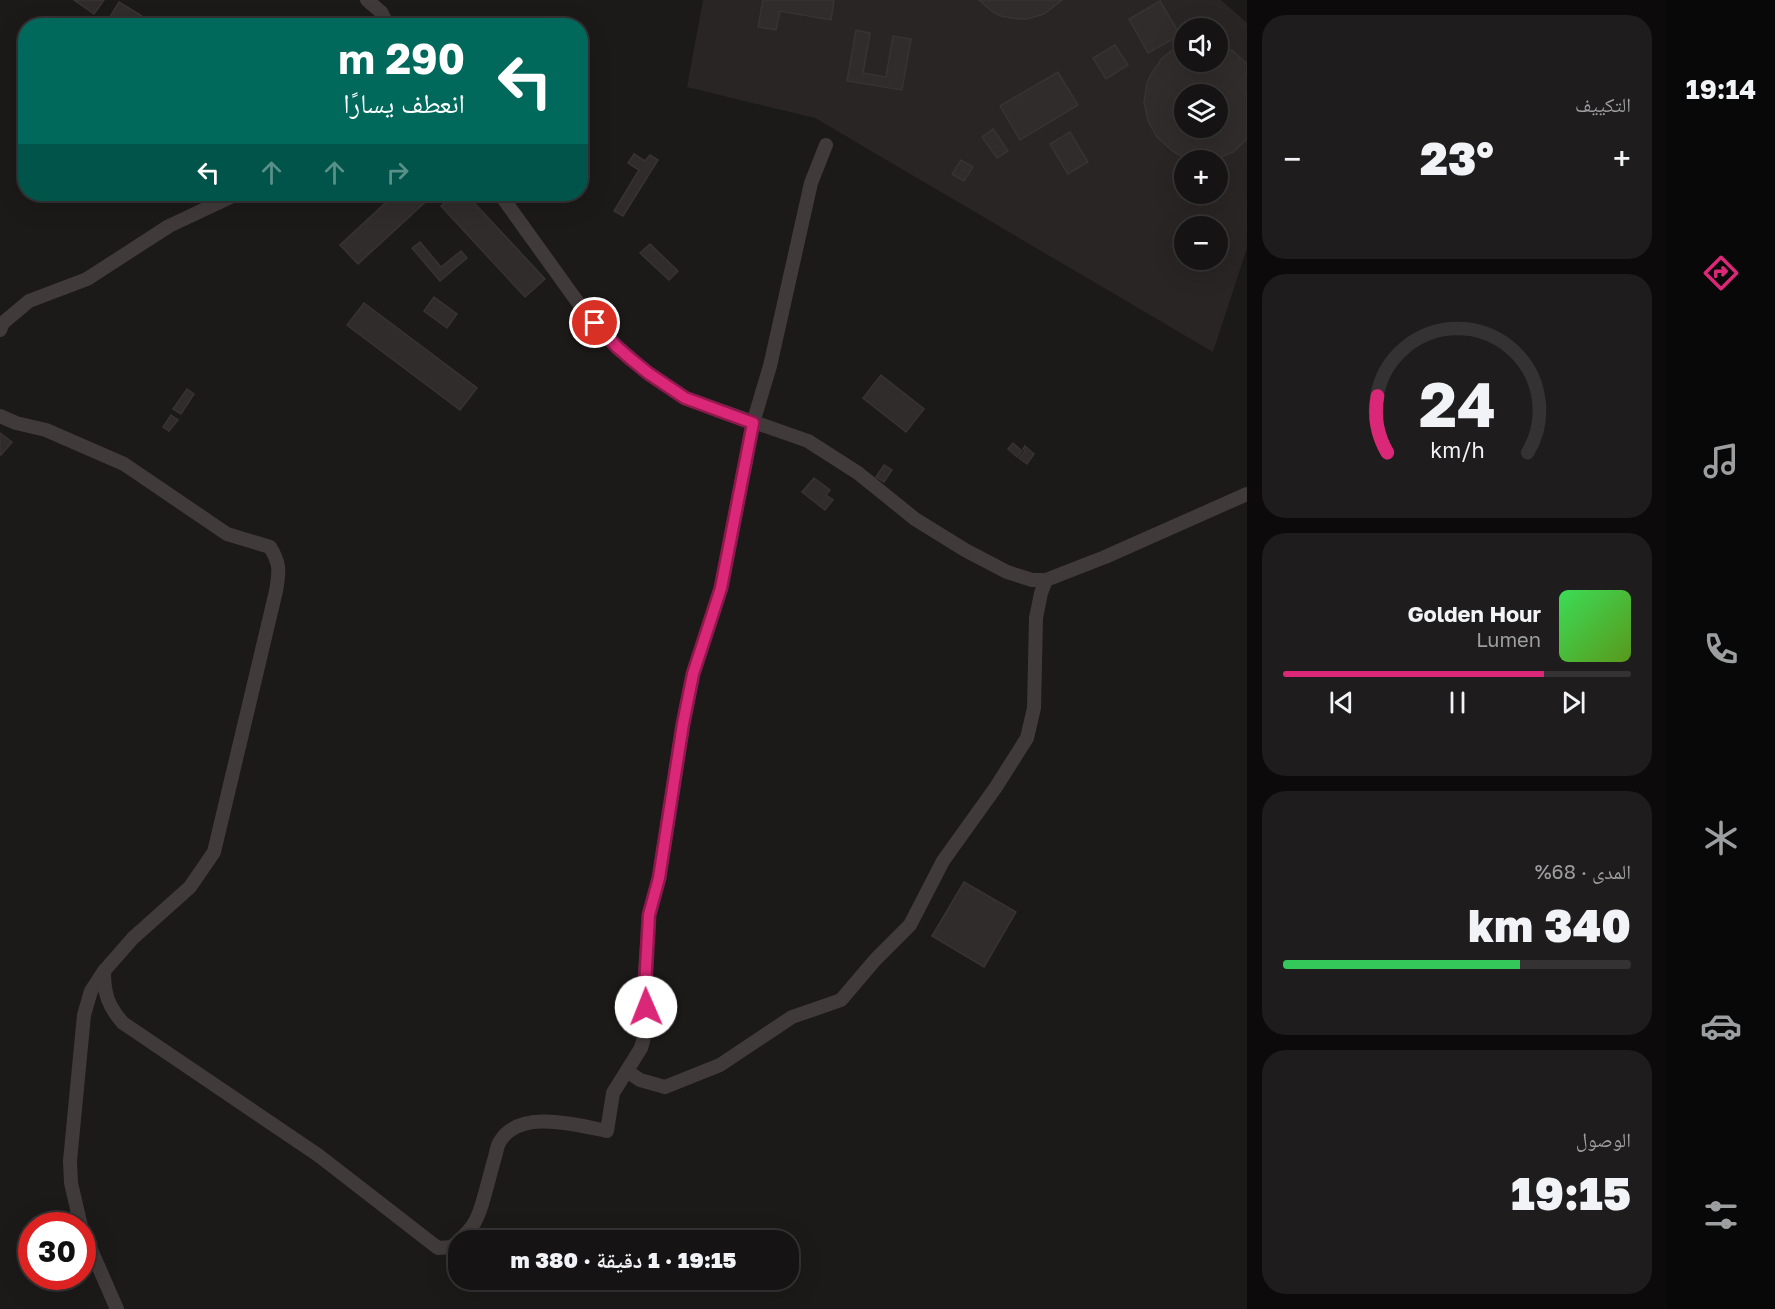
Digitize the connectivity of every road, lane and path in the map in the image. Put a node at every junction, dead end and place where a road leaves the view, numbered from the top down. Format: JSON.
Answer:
{"nodes":[{"id":1,"x":367,"y":0,"type":"edge"},
{"id":2,"x":384,"y":18,"type":"edge"},
{"id":3,"x":826,"y":145,"type":"dead end"},
{"id":4,"x":222,"y":201,"type":"edge"},
{"id":5,"x":505,"y":201,"type":"edge"},
{"id":6,"x":0,"y":330,"type":"edge"},
{"id":7,"x":0,"y":416,"type":"edge"},
{"id":8,"x":753,"y":423,"type":"junction"},
{"id":9,"x":1247,"y":494,"type":"edge"},
{"id":10,"x":1046,"y":580,"type":"junction"},
{"id":11,"x":104,"y":971,"type":"junction"},
{"id":12,"x":627,"y":1071,"type":"junction"},
{"id":13,"x":78,"y":1212,"type":"edge"},
{"id":14,"x":471,"y":1230,"type":"edge"},
{"id":15,"x":448,"y":1247,"type":"edge"},
{"id":16,"x":96,"y":1260,"type":"edge"},
{"id":17,"x":117,"y":1309,"type":"edge"}],
"edges":[{"from":1,"to":2,"type":"street"},
{"from":3,"to":8,"type":"street"},
{"from":4,"to":6,"type":"street"},
{"from":5,"to":8,"type":"street"},
{"from":7,"to":11,"type":"street"},
{"from":8,"to":10,"type":"street"},
{"from":8,"to":12,"type":"street"},
{"from":9,"to":10,"type":"street"},
{"from":10,"to":12,"type":"street"},
{"from":11,"to":13,"type":"street"},
{"from":11,"to":15,"type":"street"},
{"from":12,"to":14,"type":"street"},
{"from":16,"to":17,"type":"street"}]}
